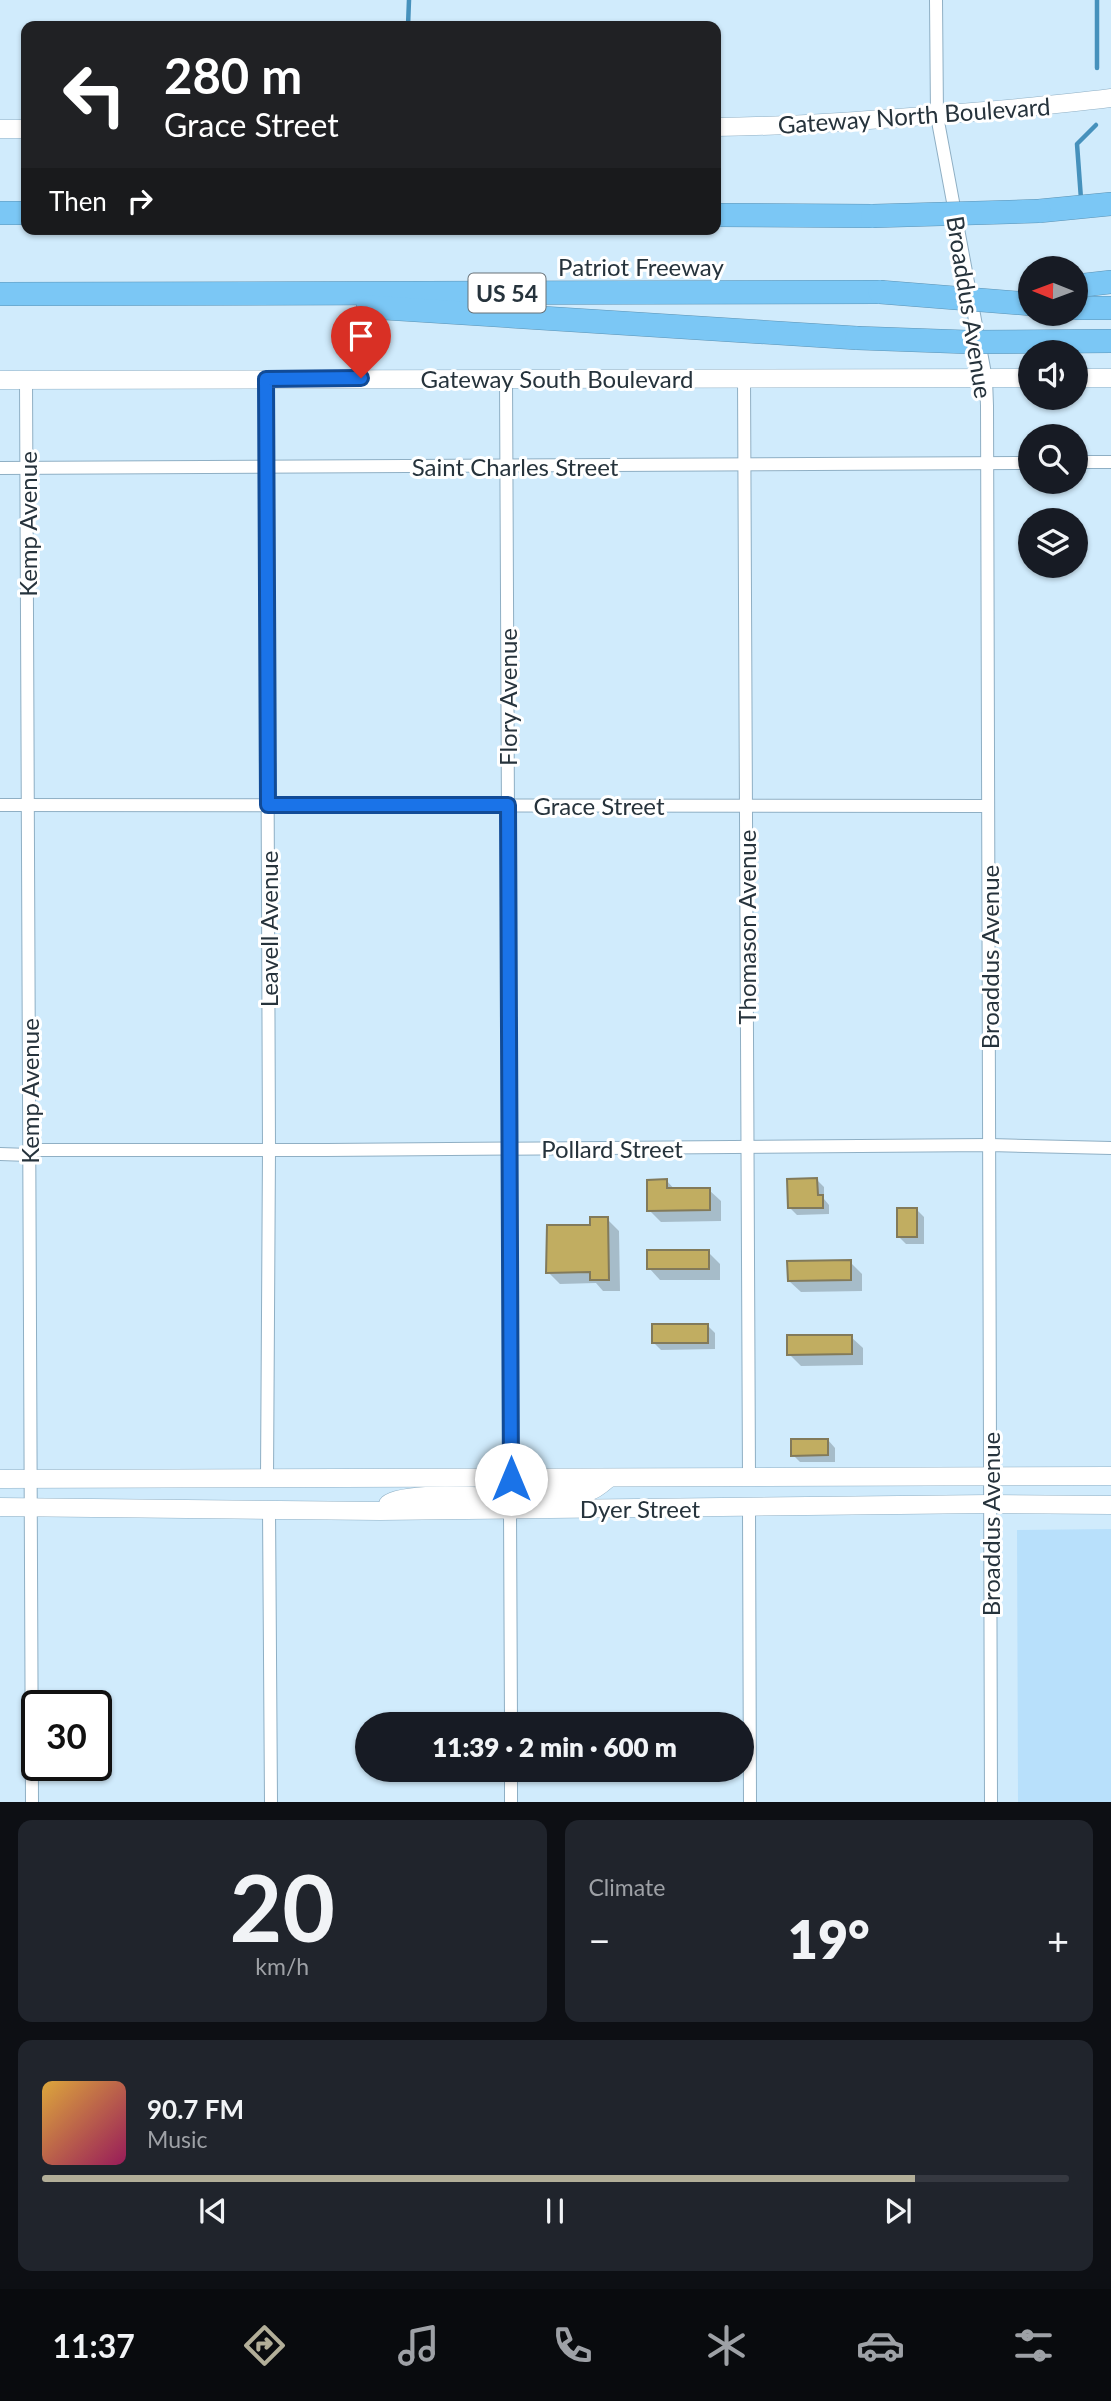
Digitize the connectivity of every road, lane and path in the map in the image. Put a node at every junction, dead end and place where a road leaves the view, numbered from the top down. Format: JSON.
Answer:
{"nodes":[{"id":1,"x":936,"y":0,"type":"edge"},
{"id":2,"x":1111,"y":98,"type":"edge"},
{"id":3,"x":937,"y":116,"type":"junction"},
{"id":4,"x":721,"y":127,"type":"edge"},
{"id":5,"x":0,"y":128,"type":"edge"},
{"id":6,"x":21,"y":129,"type":"edge"},
{"id":7,"x":1111,"y":204,"type":"edge"},
{"id":8,"x":0,"y":213,"type":"edge"},
{"id":9,"x":21,"y":213,"type":"edge"},
{"id":10,"x":721,"y":215,"type":"edge"},
{"id":11,"x":1111,"y":282,"type":"edge"},
{"id":12,"x":1088,"y":285,"type":"edge"},
{"id":13,"x":1018,"y":289,"type":"edge"},
{"id":14,"x":880,"y":292,"type":"junction"},
{"id":15,"x":135,"y":293,"type":"junction"},
{"id":16,"x":0,"y":294,"type":"edge"},
{"id":17,"x":1018,"y":303,"type":"edge"},
{"id":18,"x":1088,"y":308,"type":"edge"},
{"id":19,"x":1111,"y":308,"type":"edge"},
{"id":20,"x":1111,"y":341,"type":"edge"},
{"id":21,"x":506,"y":377,"type":"junction"},
{"id":22,"x":744,"y":377,"type":"junction"},
{"id":23,"x":1018,"y":378,"type":"edge"},
{"id":24,"x":1088,"y":378,"type":"edge"},
{"id":25,"x":1111,"y":378,"type":"edge"},
{"id":26,"x":266,"y":379,"type":"junction"},
{"id":27,"x":986,"y":379,"type":"junction"},
{"id":28,"x":0,"y":380,"type":"edge"},
{"id":29,"x":26,"y":380,"type":"junction"},
{"id":30,"x":1088,"y":462,"type":"edge"},
{"id":31,"x":1111,"y":462,"type":"edge"},
{"id":32,"x":987,"y":463,"type":"junction"},
{"id":33,"x":1018,"y":463,"type":"edge"},
{"id":34,"x":744,"y":464,"type":"junction"},
{"id":35,"x":507,"y":466,"type":"junction"},
{"id":36,"x":267,"y":467,"type":"junction"},
{"id":37,"x":0,"y":468,"type":"edge"},
{"id":38,"x":27,"y":468,"type":"junction"},
{"id":39,"x":0,"y":805,"type":"edge"},
{"id":40,"x":28,"y":805,"type":"junction"},
{"id":41,"x":268,"y":805,"type":"junction"},
{"id":42,"x":508,"y":805,"type":"junction"},
{"id":43,"x":746,"y":806,"type":"junction"},
{"id":44,"x":988,"y":806,"type":"junction"},
{"id":45,"x":990,"y":1145,"type":"junction"},
{"id":46,"x":509,"y":1148,"type":"junction"},
{"id":47,"x":748,"y":1148,"type":"junction"},
{"id":48,"x":1111,"y":1148,"type":"edge"},
{"id":49,"x":269,"y":1150,"type":"junction"},
{"id":50,"x":29,"y":1153,"type":"junction"},
{"id":51,"x":0,"y":1154,"type":"edge"},
{"id":52,"x":1111,"y":1476,"type":"edge"},
{"id":53,"x":990,"y":1477,"type":"junction"},
{"id":54,"x":749,"y":1478,"type":"junction"},
{"id":55,"x":0,"y":1479,"type":"edge"},
{"id":56,"x":267,"y":1479,"type":"junction"},
{"id":57,"x":511,"y":1479,"type":"junction"},
{"id":58,"x":609,"y":1479,"type":"junction"},
{"id":59,"x":31,"y":1480,"type":"junction"},
{"id":60,"x":990,"y":1504,"type":"junction"},
{"id":61,"x":1111,"y":1505,"type":"edge"},
{"id":62,"x":0,"y":1507,"type":"edge"},
{"id":63,"x":31,"y":1507,"type":"junction"},
{"id":64,"x":749,"y":1508,"type":"junction"},
{"id":65,"x":270,"y":1509,"type":"junction"},
{"id":66,"x":510,"y":1510,"type":"junction"},
{"id":67,"x":380,"y":1511,"type":"junction"},
{"id":68,"x":511,"y":1712,"type":"edge"},
{"id":69,"x":511,"y":1782,"type":"edge"},
{"id":70,"x":32,"y":1802,"type":"edge"},
{"id":71,"x":271,"y":1802,"type":"edge"},
{"id":72,"x":512,"y":1802,"type":"edge"},
{"id":73,"x":750,"y":1802,"type":"edge"},
{"id":74,"x":990,"y":1802,"type":"edge"}],
"edges":[{"from":1,"to":3,"type":"street","name":"Broaddus Avenue"},
{"from":2,"to":3,"type":"main road","name":"Gateway North Boulevard"},
{"from":3,"to":4,"type":"main road","name":"Gateway North Boulevard"},
{"from":3,"to":27,"type":"street","name":"Broaddus Avenue"},
{"from":5,"to":6,"type":"main road"},
{"from":7,"to":10,"type":"highway","name":"Patriot Freeway","bridge":true},
{"from":8,"to":9,"type":"highway"},
{"from":11,"to":12,"type":"highway"},
{"from":13,"to":14,"type":"highway","name":"Patriot Freeway","number":"US 54","bridge":true},
{"from":14,"to":15,"type":"highway","name":"Patriot Freeway","number":"US 54"},
{"from":14,"to":17,"type":"highway","bridge":true},
{"from":15,"to":16,"type":"highway","name":"Patriot Freeway","number":"US 54"},
{"from":15,"to":20,"type":"highway","bridge":true},
{"from":18,"to":19,"type":"highway"},
{"from":21,"to":22,"type":"main road","name":"Gateway South Boulevard"},
{"from":21,"to":26,"type":"main road","name":"Gateway South Boulevard"},
{"from":21,"to":35,"type":"street","name":"Flory Avenue"},
{"from":22,"to":27,"type":"main road","name":"Gateway South Boulevard"},
{"from":22,"to":34,"type":"street","name":"Thomason Avenue"},
{"from":23,"to":27,"type":"main road","name":"Gateway South Boulevard"},
{"from":24,"to":25,"type":"main road"},
{"from":26,"to":29,"type":"main road","name":"Gateway South Boulevard"},
{"from":26,"to":36,"type":"street","name":"Leavell Avenue"},
{"from":27,"to":32,"type":"street","name":"Broaddus Avenue"},
{"from":28,"to":29,"type":"main road","name":"Gateway South Boulevard"},
{"from":29,"to":38,"type":"street","name":"Kemp Avenue"},
{"from":30,"to":31,"type":"street"},
{"from":32,"to":33,"type":"street","name":"Saint Charles Street"},
{"from":32,"to":34,"type":"street","name":"Saint Charles Street"},
{"from":32,"to":44,"type":"street","name":"Broaddus Avenue"},
{"from":34,"to":35,"type":"street","name":"Saint Charles Street"},
{"from":34,"to":43,"type":"street","name":"Thomason Avenue"},
{"from":35,"to":36,"type":"street","name":"Saint Charles Street"},
{"from":35,"to":42,"type":"street","name":"Flory Avenue"},
{"from":36,"to":38,"type":"street","name":"Saint Charles Street"},
{"from":36,"to":41,"type":"street","name":"Leavell Avenue"},
{"from":37,"to":38,"type":"street","name":"Saint Charles Street"},
{"from":38,"to":40,"type":"street","name":"Kemp Avenue"},
{"from":39,"to":40,"type":"street","name":"Grace Street"},
{"from":40,"to":41,"type":"street","name":"Grace Street"},
{"from":40,"to":50,"type":"street","name":"Kemp Avenue"},
{"from":41,"to":42,"type":"street","name":"Grace Street"},
{"from":41,"to":49,"type":"street","name":"Leavell Avenue"},
{"from":42,"to":43,"type":"street","name":"Grace Street"},
{"from":42,"to":46,"type":"street","name":"Flory Avenue"},
{"from":43,"to":44,"type":"street","name":"Grace Street"},
{"from":43,"to":47,"type":"street","name":"Thomason Avenue"},
{"from":44,"to":45,"type":"street","name":"Broaddus Avenue"},
{"from":45,"to":47,"type":"street","name":"Pollard Street"},
{"from":45,"to":48,"type":"street","name":"Pollard Street"},
{"from":45,"to":53,"type":"street","name":"Broaddus Avenue"},
{"from":46,"to":47,"type":"street","name":"Pollard Street"},
{"from":46,"to":49,"type":"street","name":"Pollard Street"},
{"from":46,"to":57,"type":"street","name":"Flory Avenue"},
{"from":47,"to":54,"type":"street","name":"Thomason Avenue"},
{"from":49,"to":50,"type":"street","name":"Pollard Street"},
{"from":49,"to":56,"type":"street","name":"Leavell Avenue"},
{"from":50,"to":51,"type":"street","name":"Pollard Street"},
{"from":50,"to":59,"type":"street","name":"Kemp Avenue"},
{"from":52,"to":53,"type":"main road","name":"Dyer Street"},
{"from":53,"to":54,"type":"main road","name":"Dyer Street"},
{"from":53,"to":60,"type":"street","name":"Broaddus Avenue"},
{"from":54,"to":58,"type":"main road","name":"Dyer Street"},
{"from":55,"to":59,"type":"main road","name":"Dyer Street"},
{"from":56,"to":57,"type":"main road","name":"Dyer Street"},
{"from":56,"to":59,"type":"main road","name":"Dyer Street"},
{"from":57,"to":58,"type":"main road","name":"Dyer Street"},
{"from":57,"to":67,"type":"main road"},
{"from":58,"to":66,"type":"main road"},
{"from":59,"to":63,"type":"street","name":"Kemp Avenue"},
{"from":60,"to":61,"type":"main road","name":"Dyer Street"},
{"from":60,"to":64,"type":"main road","name":"Dyer Street"},
{"from":60,"to":74,"type":"street","name":"Broaddus Avenue"},
{"from":62,"to":63,"type":"main road","name":"Dyer Street"},
{"from":63,"to":65,"type":"main road","name":"Dyer Street"},
{"from":63,"to":70,"type":"street","name":"Kemp Avenue"},
{"from":64,"to":66,"type":"main road","name":"Dyer Street"},
{"from":64,"to":73,"type":"street"},
{"from":65,"to":67,"type":"main road","name":"Dyer Street"},
{"from":65,"to":71,"type":"street"},
{"from":66,"to":67,"type":"main road","name":"Dyer Street"},
{"from":66,"to":68,"type":"street"},
{"from":69,"to":72,"type":"street"}]}
